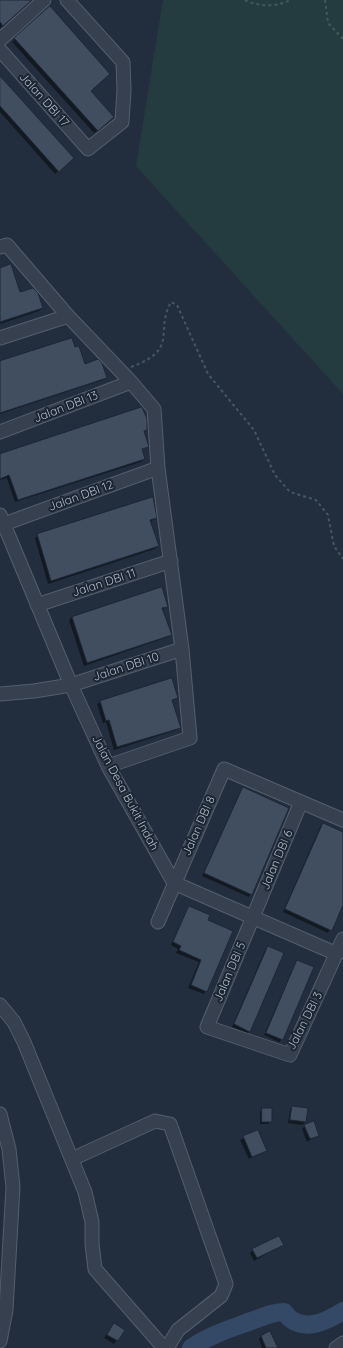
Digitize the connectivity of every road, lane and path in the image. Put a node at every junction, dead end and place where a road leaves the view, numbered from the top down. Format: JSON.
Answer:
{"nodes":[{"id":1,"x":44,"y":0,"type":"edge"},
{"id":2,"x":67,"y":0,"type":"edge"},
{"id":3,"x":245,"y":0,"type":"edge"},
{"id":4,"x":290,"y":0,"type":"edge"},
{"id":5,"x":325,"y":0,"type":"edge"},
{"id":6,"x":343,"y":38,"type":"edge"},
{"id":7,"x":0,"y":40,"type":"edge"},
{"id":8,"x":0,"y":50,"type":"edge"},
{"id":9,"x":3,"y":246,"type":"edge"},
{"id":10,"x":68,"y":316,"type":"junction"},
{"id":11,"x":0,"y":338,"type":"edge"},
{"id":12,"x":121,"y":371,"type":"junction"},
{"id":13,"x":132,"y":382,"type":"junction"},
{"id":14,"x":0,"y":432,"type":"edge"},
{"id":15,"x":158,"y":468,"type":"junction"},
{"id":16,"x":2,"y":520,"type":"edge"},
{"id":17,"x":343,"y":559,"type":"edge"},
{"id":18,"x":171,"y":561,"type":"junction"},
{"id":19,"x":37,"y":605,"type":"junction"},
{"id":20,"x":182,"y":649,"type":"junction"},
{"id":21,"x":71,"y":685,"type":"junction"},
{"id":22,"x":0,"y":694,"type":"edge"},
{"id":23,"x":108,"y":766,"type":"junction"},
{"id":24,"x":301,"y":802,"type":"junction"},
{"id":25,"x":343,"y":820,"type":"edge"},
{"id":26,"x":174,"y":883,"type":"junction"},
{"id":27,"x":252,"y":918,"type":"junction"},
{"id":28,"x":158,"y":922,"type":"dead end"},
{"id":29,"x":343,"y":939,"type":"edge"},
{"id":30,"x":337,"y":954,"type":"junction"},
{"id":31,"x":0,"y":1005,"type":"edge"},
{"id":32,"x":207,"y":1027,"type":"joint"},
{"id":33,"x":0,"y":1114,"type":"edge"},
{"id":34,"x":72,"y":1159,"type":"junction"},
{"id":35,"x":0,"y":1341,"type":"edge"},
{"id":36,"x":343,"y":1343,"type":"edge"},
{"id":37,"x":165,"y":1348,"type":"edge"},
{"id":38,"x":336,"y":1348,"type":"edge"}],
"edges":[{"from":1,"to":7,"type":"street"},
{"from":2,"to":8,"type":"street","name":"Jalan DBI 17"},
{"from":3,"to":4,"type":"path"},
{"from":5,"to":6,"type":"path"},
{"from":9,"to":10,"type":"street"},
{"from":10,"to":11,"type":"street"},
{"from":10,"to":12,"type":"street"},
{"from":12,"to":13,"type":"street"},
{"from":12,"to":17,"type":"path"},
{"from":13,"to":14,"type":"street","name":"Jalan DBI 13"},
{"from":13,"to":15,"type":"street"},
{"from":15,"to":16,"type":"street","name":"Jalan DBI 12"},
{"from":15,"to":18,"type":"street"},
{"from":16,"to":19,"type":"street","name":"Jalan Desa Bukit Indah"},
{"from":18,"to":19,"type":"street","name":"Jalan DBI 11"},
{"from":18,"to":20,"type":"street"},
{"from":19,"to":21,"type":"street","name":"Jalan Desa Bukit Indah"},
{"from":20,"to":21,"type":"street","name":"Jalan DBI 10"},
{"from":20,"to":23,"type":"street"},
{"from":21,"to":22,"type":"street","name":"Jalan DBI 10"},
{"from":21,"to":23,"type":"street","name":"Jalan Desa Bukit Indah"},
{"from":23,"to":26,"type":"street","name":"Jalan Desa Bukit Indah"},
{"from":24,"to":25,"type":"street"},
{"from":24,"to":26,"type":"street","name":"Jalan DBI 8"},
{"from":24,"to":27,"type":"street","name":"Jalan DBI 6"},
{"from":26,"to":27,"type":"street"},
{"from":26,"to":28,"type":"street","name":"Jalan DBI 8"},
{"from":27,"to":30,"type":"street"},
{"from":27,"to":32,"type":"street","name":"Jalan DBI 5"},
{"from":29,"to":30,"type":"street"},
{"from":30,"to":32,"type":"street","name":"Jalan DBI 3"},
{"from":31,"to":34,"type":"street"},
{"from":33,"to":35,"type":"street"},
{"from":34,"to":37,"type":"street"},
{"from":34,"to":37,"type":"street"},
{"from":36,"to":38,"type":"street"}]}
